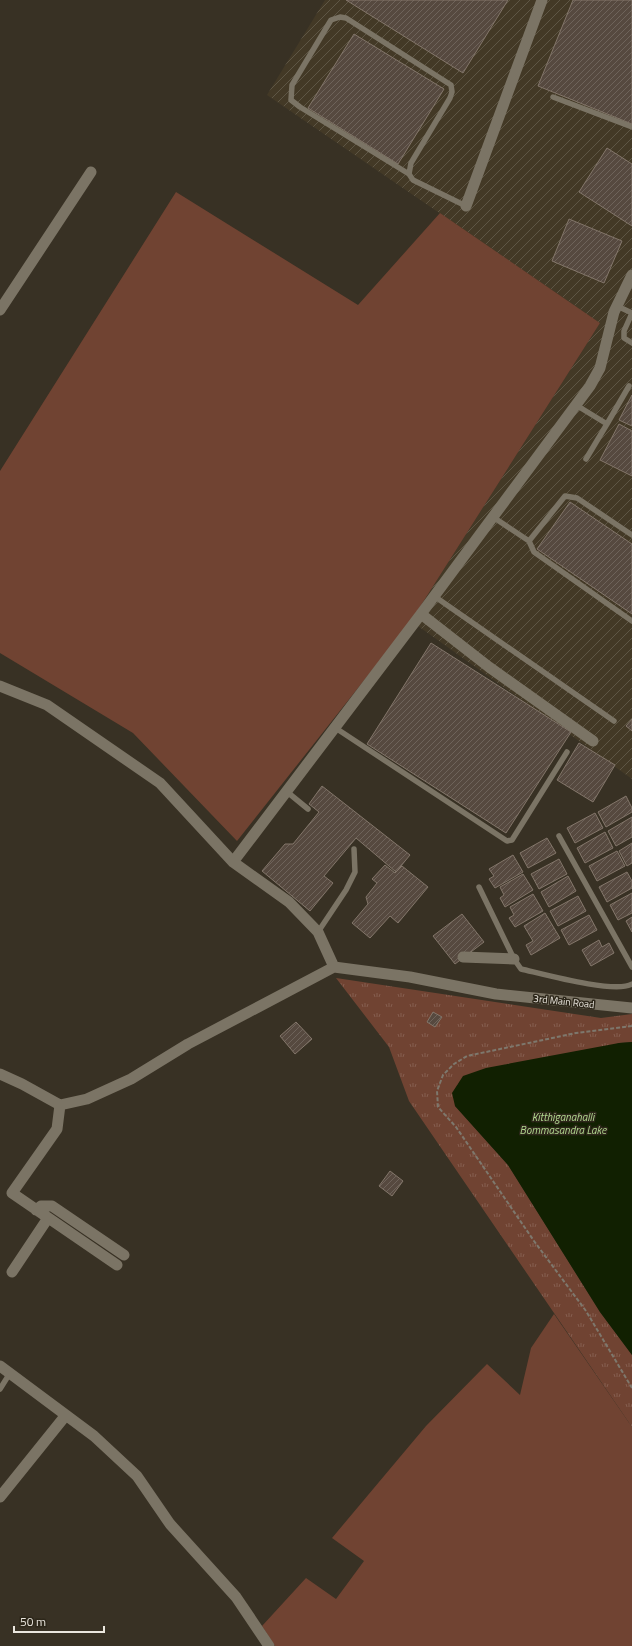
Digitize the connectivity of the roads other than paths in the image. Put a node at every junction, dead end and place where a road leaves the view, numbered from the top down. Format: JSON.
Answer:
{"nodes":[{"id":1,"x":542,"y":0,"type":"edge"},
{"id":2,"x":552,"y":97,"type":"dead end"},
{"id":3,"x":632,"y":127,"type":"edge"},
{"id":4,"x":91,"y":172,"type":"dead end"},
{"id":5,"x":409,"y":174,"type":"junction"},
{"id":6,"x":466,"y":206,"type":"joint"},
{"id":7,"x":632,"y":275,"type":"edge"},
{"id":8,"x":616,"y":306,"type":"junction"},
{"id":9,"x":0,"y":310,"type":"edge"},
{"id":10,"x":632,"y":343,"type":"edge"},
{"id":11,"x":629,"y":386,"type":"dead end"},
{"id":12,"x":576,"y":405,"type":"junction"},
{"id":13,"x":607,"y":424,"type":"junction"},
{"id":14,"x":586,"y":459,"type":"dead end"},
{"id":15,"x":493,"y":517,"type":"junction"},
{"id":16,"x":632,"y":535,"type":"edge"},
{"id":17,"x":529,"y":541,"type":"junction"},
{"id":18,"x":434,"y":596,"type":"junction"},
{"id":19,"x":421,"y":614,"type":"junction"},
{"id":20,"x":632,"y":621,"type":"edge"},
{"id":21,"x":0,"y":686,"type":"edge"},
{"id":22,"x":614,"y":721,"type":"dead end"},
{"id":23,"x":334,"y":727,"type":"junction"},
{"id":24,"x":593,"y":741,"type":"dead end"},
{"id":25,"x":568,"y":752,"type":"dead end"},
{"id":26,"x":286,"y":791,"type":"junction"},
{"id":27,"x":308,"y":809,"type":"dead end"},
{"id":28,"x":559,"y":836,"type":"dead end"},
{"id":29,"x":354,"y":849,"type":"dead end"},
{"id":30,"x":233,"y":862,"type":"junction"},
{"id":31,"x":479,"y":887,"type":"dead end"},
{"id":32,"x":318,"y":932,"type":"junction"},
{"id":33,"x":463,"y":958,"type":"dead end"},
{"id":34,"x":514,"y":959,"type":"junction"},
{"id":35,"x":334,"y":967,"type":"junction"},
{"id":36,"x":632,"y":967,"type":"edge"},
{"id":37,"x":632,"y":984,"type":"edge"},
{"id":38,"x":632,"y":1008,"type":"edge"},
{"id":39,"x":0,"y":1074,"type":"edge"},
{"id":40,"x":60,"y":1106,"type":"junction"},
{"id":41,"x":36,"y":1210,"type":"junction"},
{"id":42,"x":48,"y":1218,"type":"junction"},
{"id":43,"x":124,"y":1255,"type":"dead end"},
{"id":44,"x":117,"y":1265,"type":"dead end"},
{"id":45,"x":12,"y":1272,"type":"dead end"},
{"id":46,"x":0,"y":1366,"type":"edge"},
{"id":47,"x":10,"y":1373,"type":"junction"},
{"id":48,"x":0,"y":1389,"type":"edge"},
{"id":49,"x":66,"y":1416,"type":"junction"},
{"id":50,"x":0,"y":1497,"type":"edge"},
{"id":51,"x":269,"y":1646,"type":"edge"}],
"edges":[{"from":1,"to":6,"type":"street"},
{"from":2,"to":3,"type":"lane"},
{"from":4,"to":9,"type":"street"},
{"from":5,"to":5,"type":"lane"},
{"from":5,"to":6,"type":"lane"},
{"from":7,"to":8,"type":"street"},
{"from":8,"to":10,"type":"lane"},
{"from":8,"to":12,"type":"street"},
{"from":11,"to":13,"type":"lane"},
{"from":12,"to":13,"type":"lane"},
{"from":12,"to":15,"type":"street"},
{"from":13,"to":14,"type":"lane"},
{"from":15,"to":17,"type":"lane"},
{"from":15,"to":18,"type":"street"},
{"from":16,"to":17,"type":"lane"},
{"from":17,"to":20,"type":"lane"},
{"from":18,"to":19,"type":"street"},
{"from":18,"to":22,"type":"lane"},
{"from":19,"to":23,"type":"street"},
{"from":19,"to":24,"type":"street"},
{"from":21,"to":30,"type":"street"},
{"from":23,"to":25,"type":"lane"},
{"from":23,"to":26,"type":"street"},
{"from":26,"to":27,"type":"lane"},
{"from":26,"to":30,"type":"street"},
{"from":28,"to":36,"type":"lane"},
{"from":29,"to":32,"type":"lane"},
{"from":30,"to":32,"type":"street"},
{"from":31,"to":34,"type":"lane"},
{"from":32,"to":35,"type":"street"},
{"from":33,"to":34,"type":"street"},
{"from":34,"to":37,"type":"lane"},
{"from":35,"to":38,"type":"street","name":"3rd Main Road"},
{"from":35,"to":40,"type":"street"},
{"from":39,"to":40,"type":"street"},
{"from":40,"to":41,"type":"street"},
{"from":41,"to":42,"type":"street"},
{"from":41,"to":43,"type":"street"},
{"from":42,"to":44,"type":"street"},
{"from":42,"to":45,"type":"street"},
{"from":46,"to":47,"type":"street"},
{"from":47,"to":48,"type":"lane"},
{"from":47,"to":49,"type":"street"},
{"from":49,"to":50,"type":"street"},
{"from":49,"to":51,"type":"street"}]}
